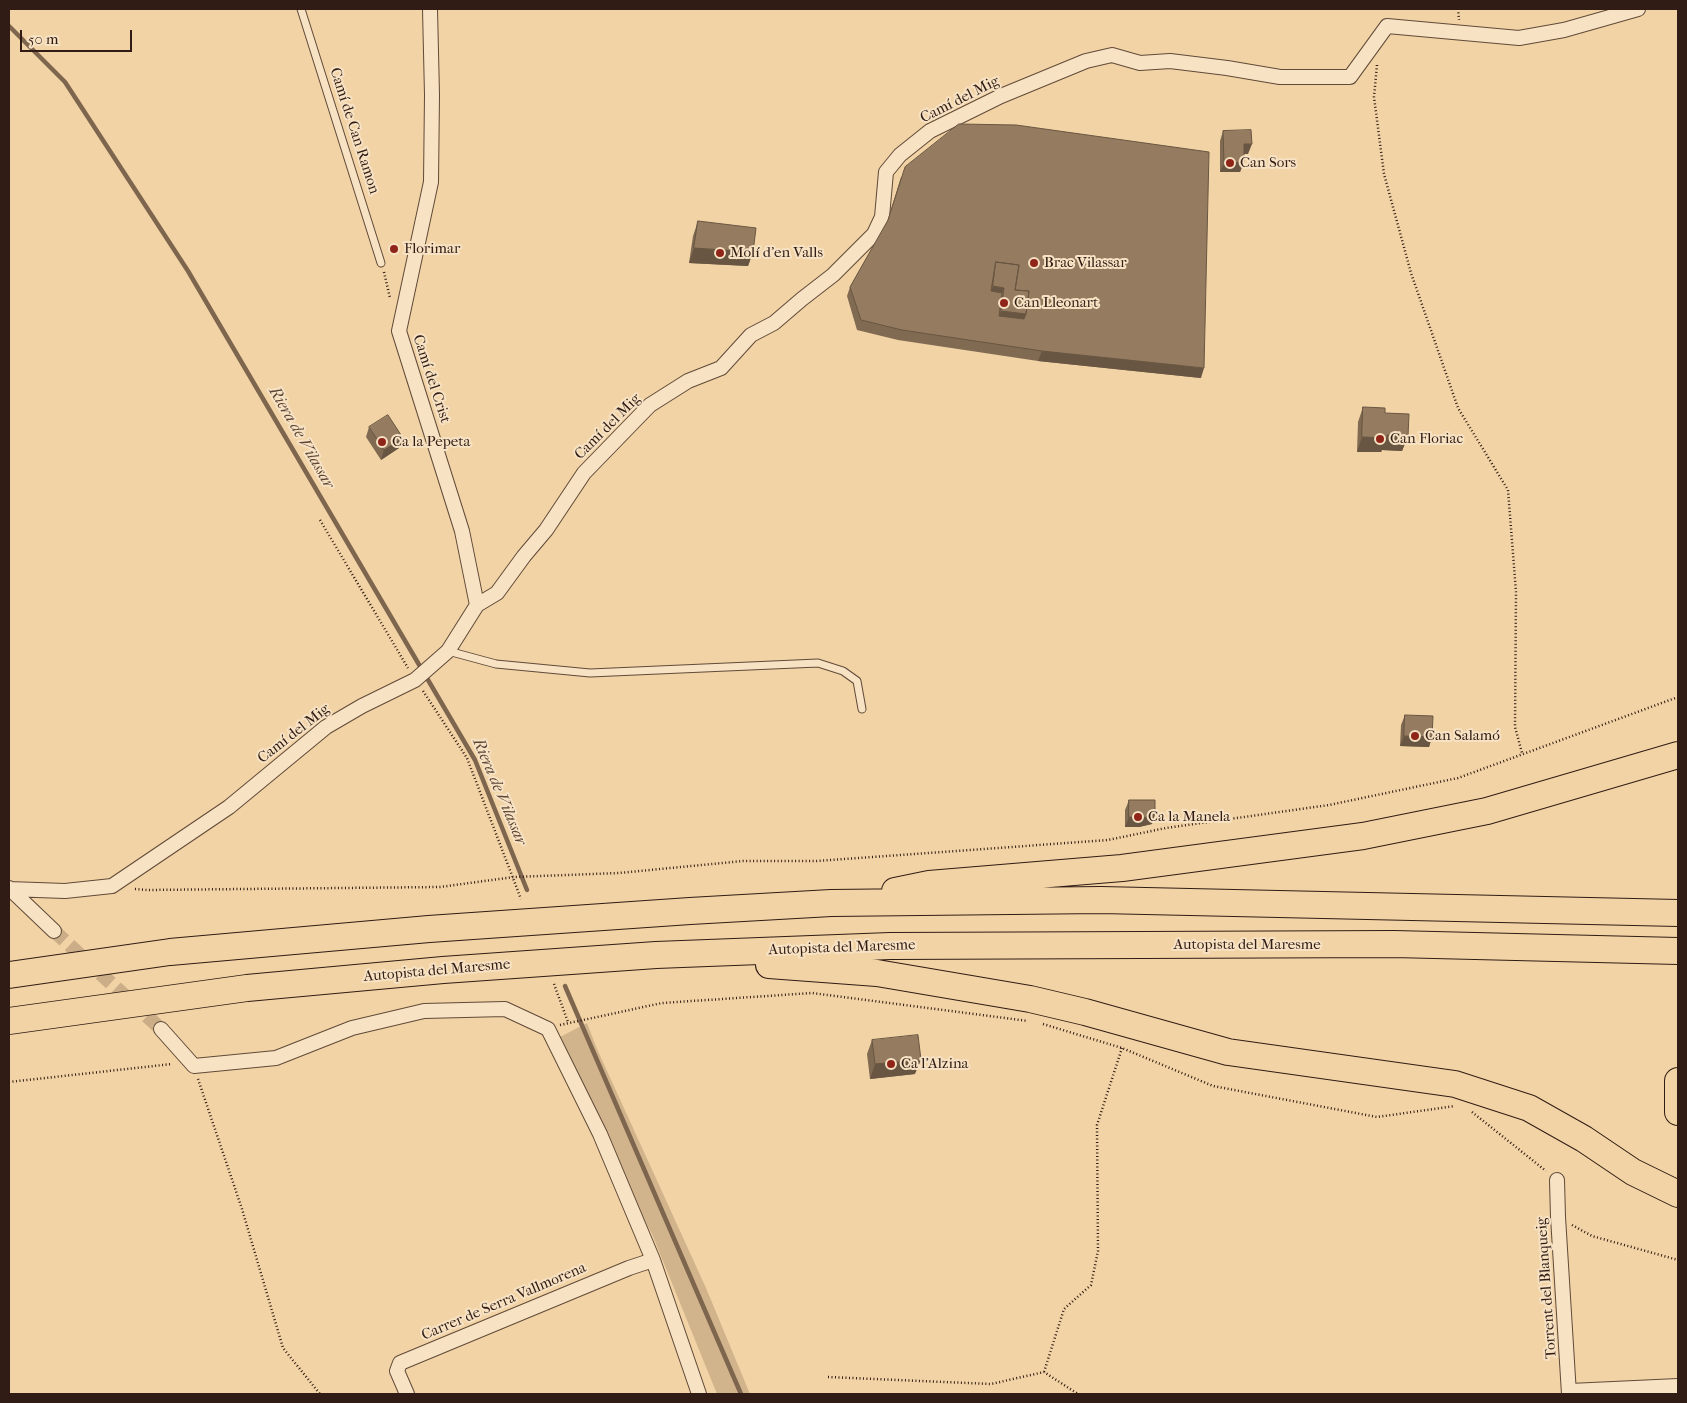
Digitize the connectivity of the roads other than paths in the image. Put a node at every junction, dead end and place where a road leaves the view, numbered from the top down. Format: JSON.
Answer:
{"nodes":[{"id":1,"x":301,"y":9,"type":"edge"},
{"id":2,"x":430,"y":9,"type":"edge"},
{"id":3,"x":1638,"y":9,"type":"edge"},
{"id":4,"x":381,"y":263,"type":"dead end"},
{"id":5,"x":478,"y":605,"type":"junction"},
{"id":6,"x":448,"y":651,"type":"junction"},
{"id":7,"x":862,"y":709,"type":"dead end"},
{"id":8,"x":1678,"y":755,"type":"edge"},
{"id":9,"x":9,"y":889,"type":"edge"},
{"id":10,"x":831,"y":903,"type":"junction"},
{"id":11,"x":1678,"y":913,"type":"edge"},
{"id":12,"x":54,"y":931,"type":"tunnel mouth"},
{"id":13,"x":1678,"y":951,"type":"edge"},
{"id":14,"x":656,"y":955,"type":"junction"},
{"id":15,"x":9,"y":976,"type":"edge"},
{"id":16,"x":9,"y":1021,"type":"edge"},
{"id":17,"x":161,"y":1029,"type":"tunnel mouth"},
{"id":18,"x":1678,"y":1081,"type":"edge"},
{"id":19,"x":1678,"y":1112,"type":"edge"},
{"id":20,"x":1557,"y":1180,"type":"road end"},
{"id":21,"x":1678,"y":1194,"type":"edge"},
{"id":22,"x":653,"y":1260,"type":"junction"},
{"id":23,"x":1678,"y":1386,"type":"edge"},
{"id":24,"x":1570,"y":1393,"type":"edge"},
{"id":25,"x":407,"y":1394,"type":"edge"},
{"id":26,"x":699,"y":1394,"type":"edge"}],
"edges":[{"from":1,"to":4,"type":"lane","name":"Camí de Can Ramon"},
{"from":2,"to":5,"type":"street","name":"Camí del Crist"},
{"from":3,"to":5,"type":"street","name":"Camí del Mig"},
{"from":5,"to":6,"type":"street","name":"Camí del Mig"},
{"from":6,"to":7,"type":"lane"},
{"from":6,"to":9,"type":"street","name":"Camí del Mig"},
{"from":8,"to":10,"type":"highway"},
{"from":9,"to":12,"type":"street"},
{"from":10,"to":11,"type":"highway"},
{"from":10,"to":15,"type":"highway"},
{"from":13,"to":14,"type":"highway","name":"Autopista del Maresme"},
{"from":14,"to":16,"type":"highway","name":"Autopista del Maresme"},
{"from":14,"to":21,"type":"highway"},
{"from":17,"to":22,"type":"street"},
{"from":18,"to":19,"type":"highway"},
{"from":20,"to":24,"type":"street","name":"Torrent del Blanqueig"},
{"from":22,"to":25,"type":"street","name":"Carrer de Serra Vallmorena"},
{"from":22,"to":26,"type":"street"},
{"from":23,"to":24,"type":"street"}]}
